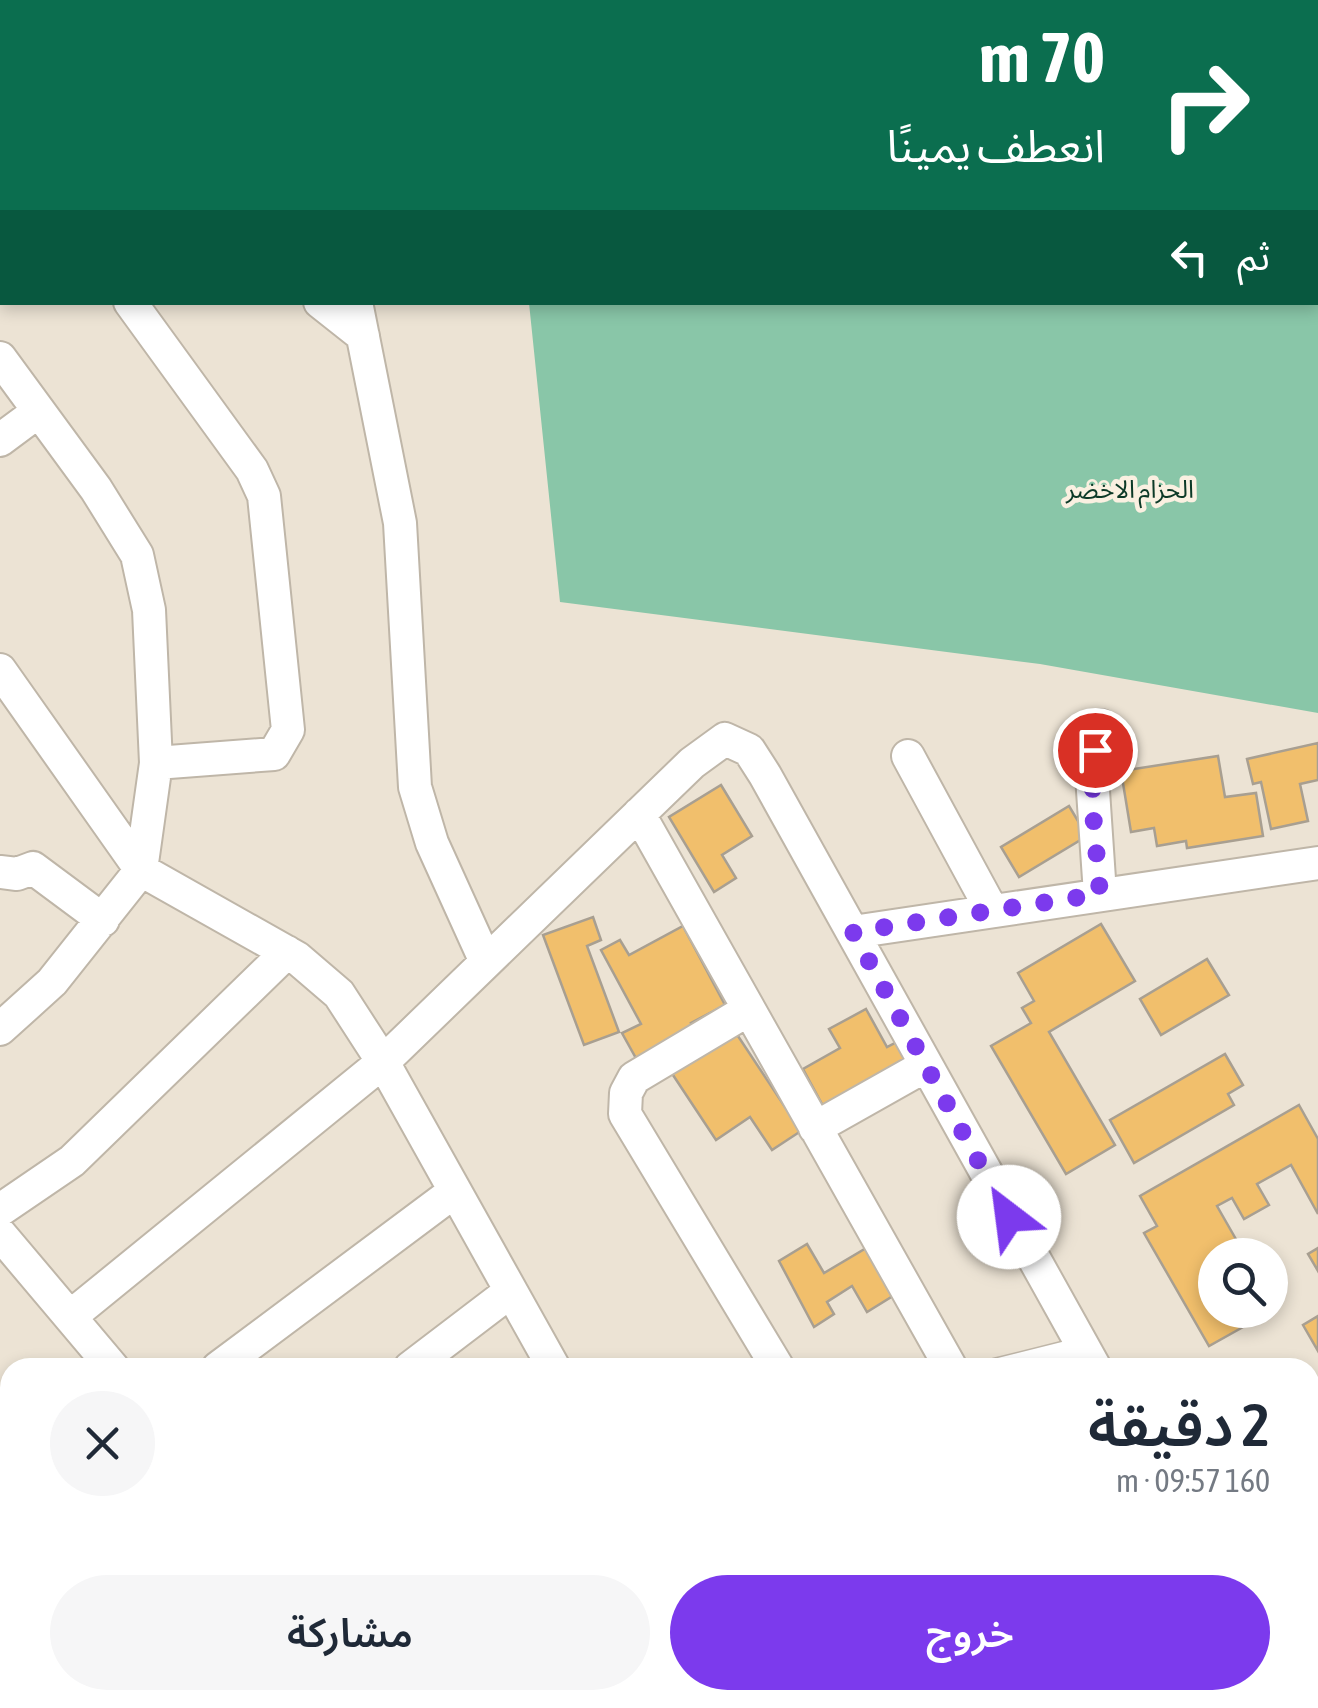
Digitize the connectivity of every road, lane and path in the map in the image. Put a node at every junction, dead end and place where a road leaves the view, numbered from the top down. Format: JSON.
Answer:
{"nodes":[{"id":1,"x":132,"y":305,"type":"edge"},
{"id":2,"x":324,"y":305,"type":"edge"},
{"id":3,"x":357,"y":305,"type":"edge"},
{"id":4,"x":363,"y":336,"type":"junction"},
{"id":5,"x":0,"y":358,"type":"edge"},
{"id":6,"x":40,"y":412,"type":"junction"},
{"id":7,"x":0,"y":440,"type":"edge"},
{"id":8,"x":0,"y":670,"type":"edge"},
{"id":9,"x":1101,"y":726,"type":"dead end"},
{"id":10,"x":908,"y":756,"type":"dead end"},
{"id":11,"x":156,"y":763,"type":"junction"},
{"id":12,"x":639,"y":814,"type":"junction"},
{"id":13,"x":1318,"y":863,"type":"edge"},
{"id":14,"x":141,"y":870,"type":"junction"},
{"id":15,"x":0,"y":872,"type":"edge"},
{"id":16,"x":1100,"y":894,"type":"junction"},
{"id":17,"x":992,"y":909,"type":"junction"},
{"id":18,"x":103,"y":920,"type":"junction"},
{"id":19,"x":853,"y":932,"type":"junction"},
{"id":20,"x":288,"y":952,"type":"junction"},
{"id":21,"x":486,"y":962,"type":"junction"},
{"id":22,"x":748,"y":1010,"type":"junction"},
{"id":23,"x":0,"y":1030,"type":"edge"},
{"id":24,"x":383,"y":1062,"type":"junction"},
{"id":25,"x":925,"y":1066,"type":"junction"},
{"id":26,"x":815,"y":1128,"type":"junction"},
{"id":27,"x":455,"y":1191,"type":"junction"},
{"id":28,"x":0,"y":1210,"type":"edge"},
{"id":29,"x":0,"y":1234,"type":"edge"},
{"id":30,"x":511,"y":1291,"type":"junction"},
{"id":31,"x":71,"y":1316,"type":"junction"},
{"id":32,"x":1089,"y":1357,"type":"edge"},
{"id":33,"x":105,"y":1358,"type":"edge"},
{"id":34,"x":231,"y":1358,"type":"edge"},
{"id":35,"x":423,"y":1358,"type":"edge"},
{"id":36,"x":548,"y":1358,"type":"edge"},
{"id":37,"x":772,"y":1358,"type":"edge"},
{"id":38,"x":945,"y":1358,"type":"edge"}],
"edges":[{"from":1,"to":11,"type":"street"},
{"from":2,"to":4,"type":"street"},
{"from":3,"to":4,"type":"street"},
{"from":4,"to":21,"type":"street"},
{"from":5,"to":6,"type":"street"},
{"from":6,"to":7,"type":"street"},
{"from":6,"to":11,"type":"street"},
{"from":8,"to":14,"type":"street"},
{"from":9,"to":16,"type":"street"},
{"from":10,"to":17,"type":"street"},
{"from":11,"to":14,"type":"street"},
{"from":12,"to":19,"type":"street"},
{"from":12,"to":21,"type":"street"},
{"from":12,"to":22,"type":"street"},
{"from":13,"to":16,"type":"street"},
{"from":14,"to":18,"type":"street"},
{"from":14,"to":20,"type":"street"},
{"from":15,"to":18,"type":"street"},
{"from":16,"to":17,"type":"street"},
{"from":17,"to":19,"type":"street"},
{"from":18,"to":23,"type":"street"},
{"from":19,"to":25,"type":"street"},
{"from":20,"to":24,"type":"street"},
{"from":20,"to":28,"type":"street"},
{"from":21,"to":24,"type":"street"},
{"from":22,"to":26,"type":"street"},
{"from":22,"to":37,"type":"street"},
{"from":24,"to":27,"type":"street"},
{"from":24,"to":31,"type":"street"},
{"from":25,"to":26,"type":"street"},
{"from":25,"to":32,"type":"street"},
{"from":26,"to":38,"type":"street"},
{"from":27,"to":30,"type":"street"},
{"from":27,"to":34,"type":"street"},
{"from":29,"to":31,"type":"street"},
{"from":30,"to":35,"type":"street"},
{"from":30,"to":36,"type":"street"},
{"from":31,"to":33,"type":"street"}]}
